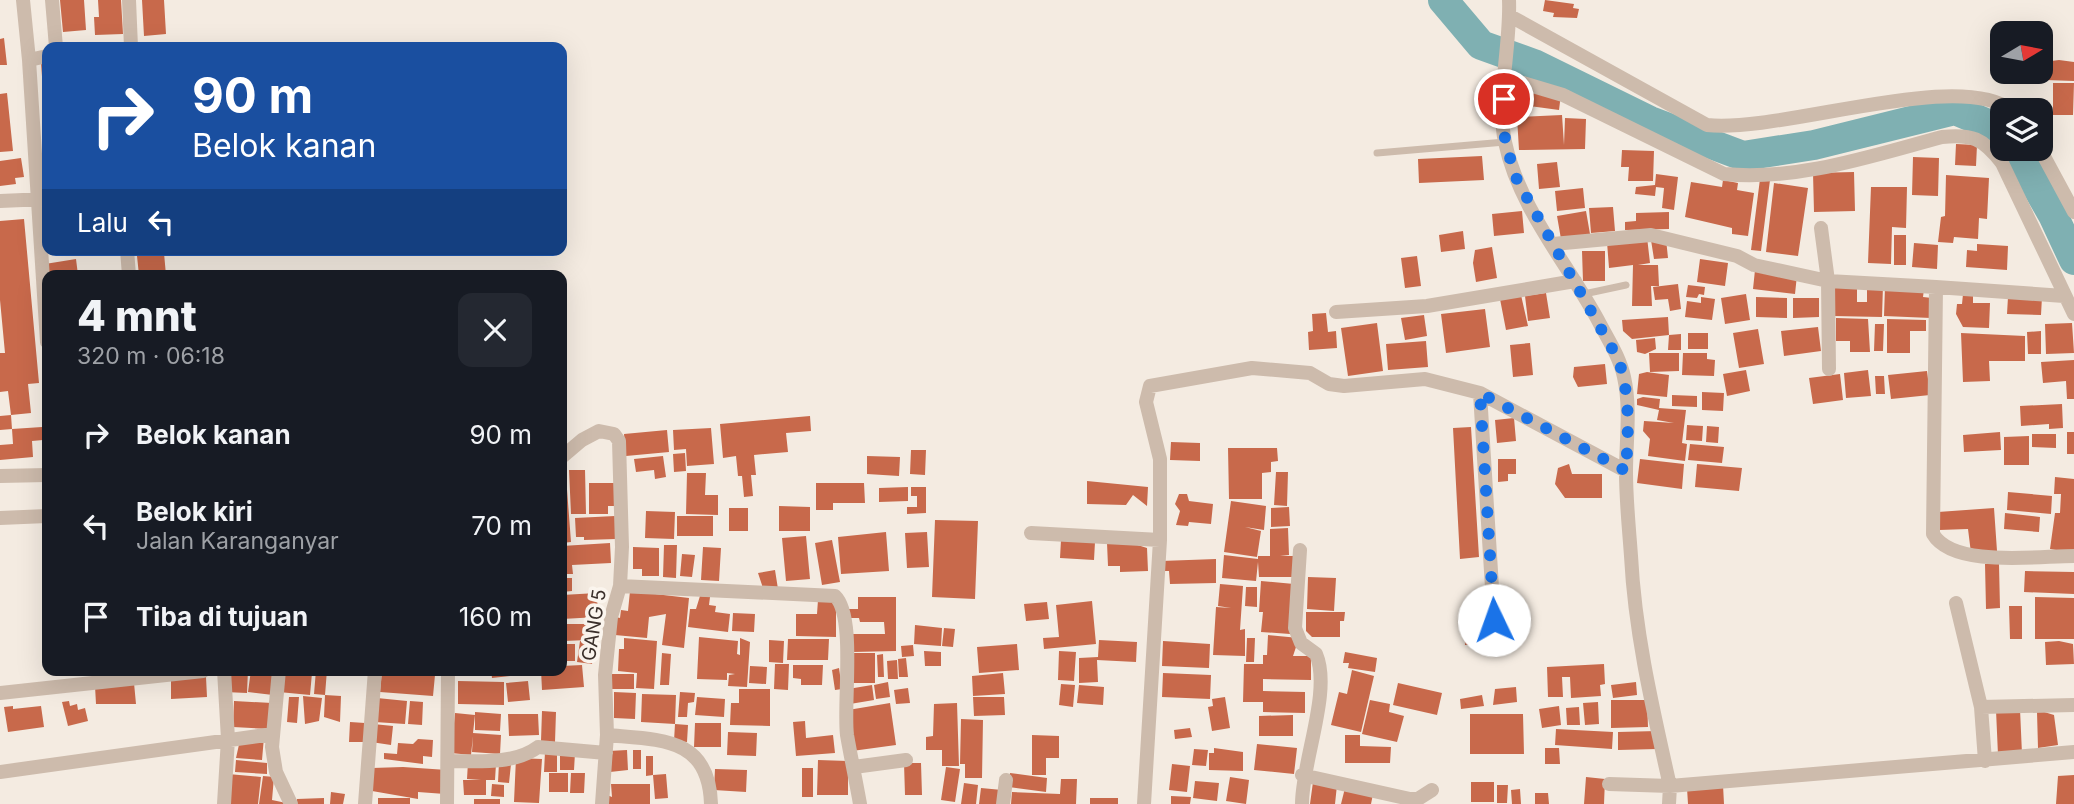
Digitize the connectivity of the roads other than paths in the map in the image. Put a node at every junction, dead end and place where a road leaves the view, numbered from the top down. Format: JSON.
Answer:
{"nodes":[{"id":1,"x":23,"y":0,"type":"edge"},
{"id":2,"x":52,"y":0,"type":"edge"},
{"id":3,"x":129,"y":0,"type":"edge"},
{"id":4,"x":1509,"y":0,"type":"edge"},
{"id":5,"x":1510,"y":20,"type":"junction"},
{"id":6,"x":56,"y":42,"type":"edge"},
{"id":7,"x":131,"y":42,"type":"edge"},
{"id":8,"x":42,"y":57,"type":"edge"},
{"id":9,"x":29,"y":60,"type":"junction"},
{"id":10,"x":1506,"y":73,"type":"junction"},
{"id":11,"x":1990,"y":99,"type":"edge"},
{"id":12,"x":1505,"y":142,"type":"junction"},
{"id":13,"x":1377,"y":153,"type":"dead end"},
{"id":14,"x":2046,"y":161,"type":"edge"},
{"id":15,"x":42,"y":189,"type":"edge"},
{"id":16,"x":42,"y":199,"type":"edge"},
{"id":17,"x":0,"y":201,"type":"edge"},
{"id":18,"x":2074,"y":212,"type":"edge"},
{"id":19,"x":1821,"y":228,"type":"dead end"},
{"id":20,"x":1553,"y":244,"type":"junction"},
{"id":21,"x":1575,"y":281,"type":"junction"},
{"id":22,"x":1828,"y":281,"type":"junction"},
{"id":23,"x":1626,"y":285,"type":"dead end"},
{"id":24,"x":1937,"y":287,"type":"junction"},
{"id":25,"x":1584,"y":294,"type":"junction"},
{"id":26,"x":2064,"y":296,"type":"junction"},
{"id":27,"x":1336,"y":312,"type":"dead end"},
{"id":28,"x":2074,"y":314,"type":"edge"},
{"id":29,"x":1829,"y":369,"type":"dead end"},
{"id":30,"x":1480,"y":393,"type":"junction"},
{"id":31,"x":567,"y":453,"type":"edge"},
{"id":32,"x":1626,"y":471,"type":"junction"},
{"id":33,"x":42,"y":475,"type":"edge"},
{"id":34,"x":0,"y":476,"type":"edge"},
{"id":35,"x":42,"y":516,"type":"edge"},
{"id":36,"x":0,"y":518,"type":"edge"},
{"id":37,"x":1031,"y":533,"type":"dead end"},
{"id":38,"x":1160,"y":541,"type":"junction"},
{"id":39,"x":1300,"y":550,"type":"dead end"},
{"id":40,"x":2074,"y":556,"type":"edge"},
{"id":41,"x":620,"y":586,"type":"junction"},
{"id":42,"x":1956,"y":603,"type":"dead end"},
{"id":43,"x":1494,"y":620,"type":"dead end"},
{"id":44,"x":157,"y":676,"type":"edge"},
{"id":45,"x":225,"y":676,"type":"edge"},
{"id":46,"x":278,"y":676,"type":"edge"},
{"id":47,"x":375,"y":676,"type":"edge"},
{"id":48,"x":447,"y":676,"type":"edge"},
{"id":49,"x":0,"y":693,"type":"edge"},
{"id":50,"x":2074,"y":705,"type":"edge"},
{"id":51,"x":1981,"y":707,"type":"junction"},
{"id":52,"x":273,"y":734,"type":"junction"},
{"id":53,"x":607,"y":735,"type":"junction"},
{"id":54,"x":228,"y":739,"type":"junction"},
{"id":55,"x":2074,"y":752,"type":"edge"},
{"id":56,"x":606,"y":753,"type":"junction"},
{"id":57,"x":906,"y":760,"type":"dead end"},
{"id":58,"x":448,"y":761,"type":"junction"},
{"id":59,"x":1985,"y":761,"type":"junction"},
{"id":60,"x":854,"y":767,"type":"junction"},
{"id":61,"x":0,"y":772,"type":"edge"},
{"id":62,"x":1302,"y":775,"type":"junction"},
{"id":63,"x":1006,"y":780,"type":"dead end"},
{"id":64,"x":1608,"y":784,"type":"dead end"},
{"id":65,"x":1670,"y":786,"type":"junction"},
{"id":66,"x":1432,"y":790,"type":"dead end"},
{"id":67,"x":224,"y":804,"type":"edge"},
{"id":68,"x":292,"y":804,"type":"edge"},
{"id":69,"x":365,"y":804,"type":"edge"},
{"id":70,"x":447,"y":804,"type":"edge"},
{"id":71,"x":602,"y":804,"type":"edge"},
{"id":72,"x":711,"y":804,"type":"edge"},
{"id":73,"x":860,"y":804,"type":"edge"},
{"id":74,"x":1003,"y":804,"type":"edge"},
{"id":75,"x":1144,"y":804,"type":"edge"},
{"id":76,"x":1301,"y":804,"type":"edge"},
{"id":77,"x":1669,"y":804,"type":"edge"}],
"edges":[{"from":1,"to":9,"type":"street"},
{"from":2,"to":6,"type":"street"},
{"from":3,"to":7,"type":"street"},
{"from":4,"to":5,"type":"street"},
{"from":5,"to":10,"type":"street"},
{"from":5,"to":11,"type":"street"},
{"from":8,"to":9,"type":"street"},
{"from":9,"to":15,"type":"street"},
{"from":10,"to":12,"type":"street"},
{"from":10,"to":26,"type":"street"},
{"from":12,"to":13,"type":"lane"},
{"from":12,"to":20,"type":"street"},
{"from":14,"to":18,"type":"street"},
{"from":16,"to":17,"type":"street"},
{"from":19,"to":22,"type":"street"},
{"from":20,"to":21,"type":"street"},
{"from":20,"to":22,"type":"street"},
{"from":21,"to":25,"type":"street"},
{"from":21,"to":27,"type":"street"},
{"from":22,"to":24,"type":"street"},
{"from":22,"to":29,"type":"street"},
{"from":23,"to":25,"type":"lane"},
{"from":24,"to":26,"type":"street"},
{"from":24,"to":40,"type":"street"},
{"from":25,"to":32,"type":"street"},
{"from":26,"to":28,"type":"street"},
{"from":30,"to":32,"type":"street"},
{"from":30,"to":38,"type":"street"},
{"from":30,"to":43,"type":"street"},
{"from":31,"to":41,"type":"street","name":"GANG 5"},
{"from":32,"to":65,"type":"street"},
{"from":33,"to":34,"type":"street"},
{"from":35,"to":36,"type":"street"},
{"from":37,"to":38,"type":"street"},
{"from":38,"to":75,"type":"street"},
{"from":39,"to":62,"type":"street"},
{"from":41,"to":53,"type":"street","name":"GANG 5"},
{"from":41,"to":60,"type":"street"},
{"from":42,"to":51,"type":"street"},
{"from":44,"to":49,"type":"street"},
{"from":45,"to":54,"type":"street"},
{"from":46,"to":52,"type":"street"},
{"from":47,"to":69,"type":"street"},
{"from":48,"to":58,"type":"street"},
{"from":50,"to":51,"type":"street"},
{"from":51,"to":59,"type":"street"},
{"from":52,"to":54,"type":"street"},
{"from":52,"to":68,"type":"street"},
{"from":53,"to":56,"type":"street","name":"GANG 5"},
{"from":53,"to":72,"type":"street"},
{"from":54,"to":61,"type":"street"},
{"from":54,"to":67,"type":"street"},
{"from":55,"to":59,"type":"street"},
{"from":56,"to":58,"type":"street"},
{"from":56,"to":71,"type":"street","name":"GANG 5"},
{"from":57,"to":60,"type":"street"},
{"from":58,"to":70,"type":"street"},
{"from":59,"to":65,"type":"street"},
{"from":60,"to":73,"type":"street"},
{"from":62,"to":66,"type":"street"},
{"from":62,"to":76,"type":"street"},
{"from":63,"to":74,"type":"street"},
{"from":64,"to":65,"type":"street"},
{"from":65,"to":77,"type":"street"}]}
